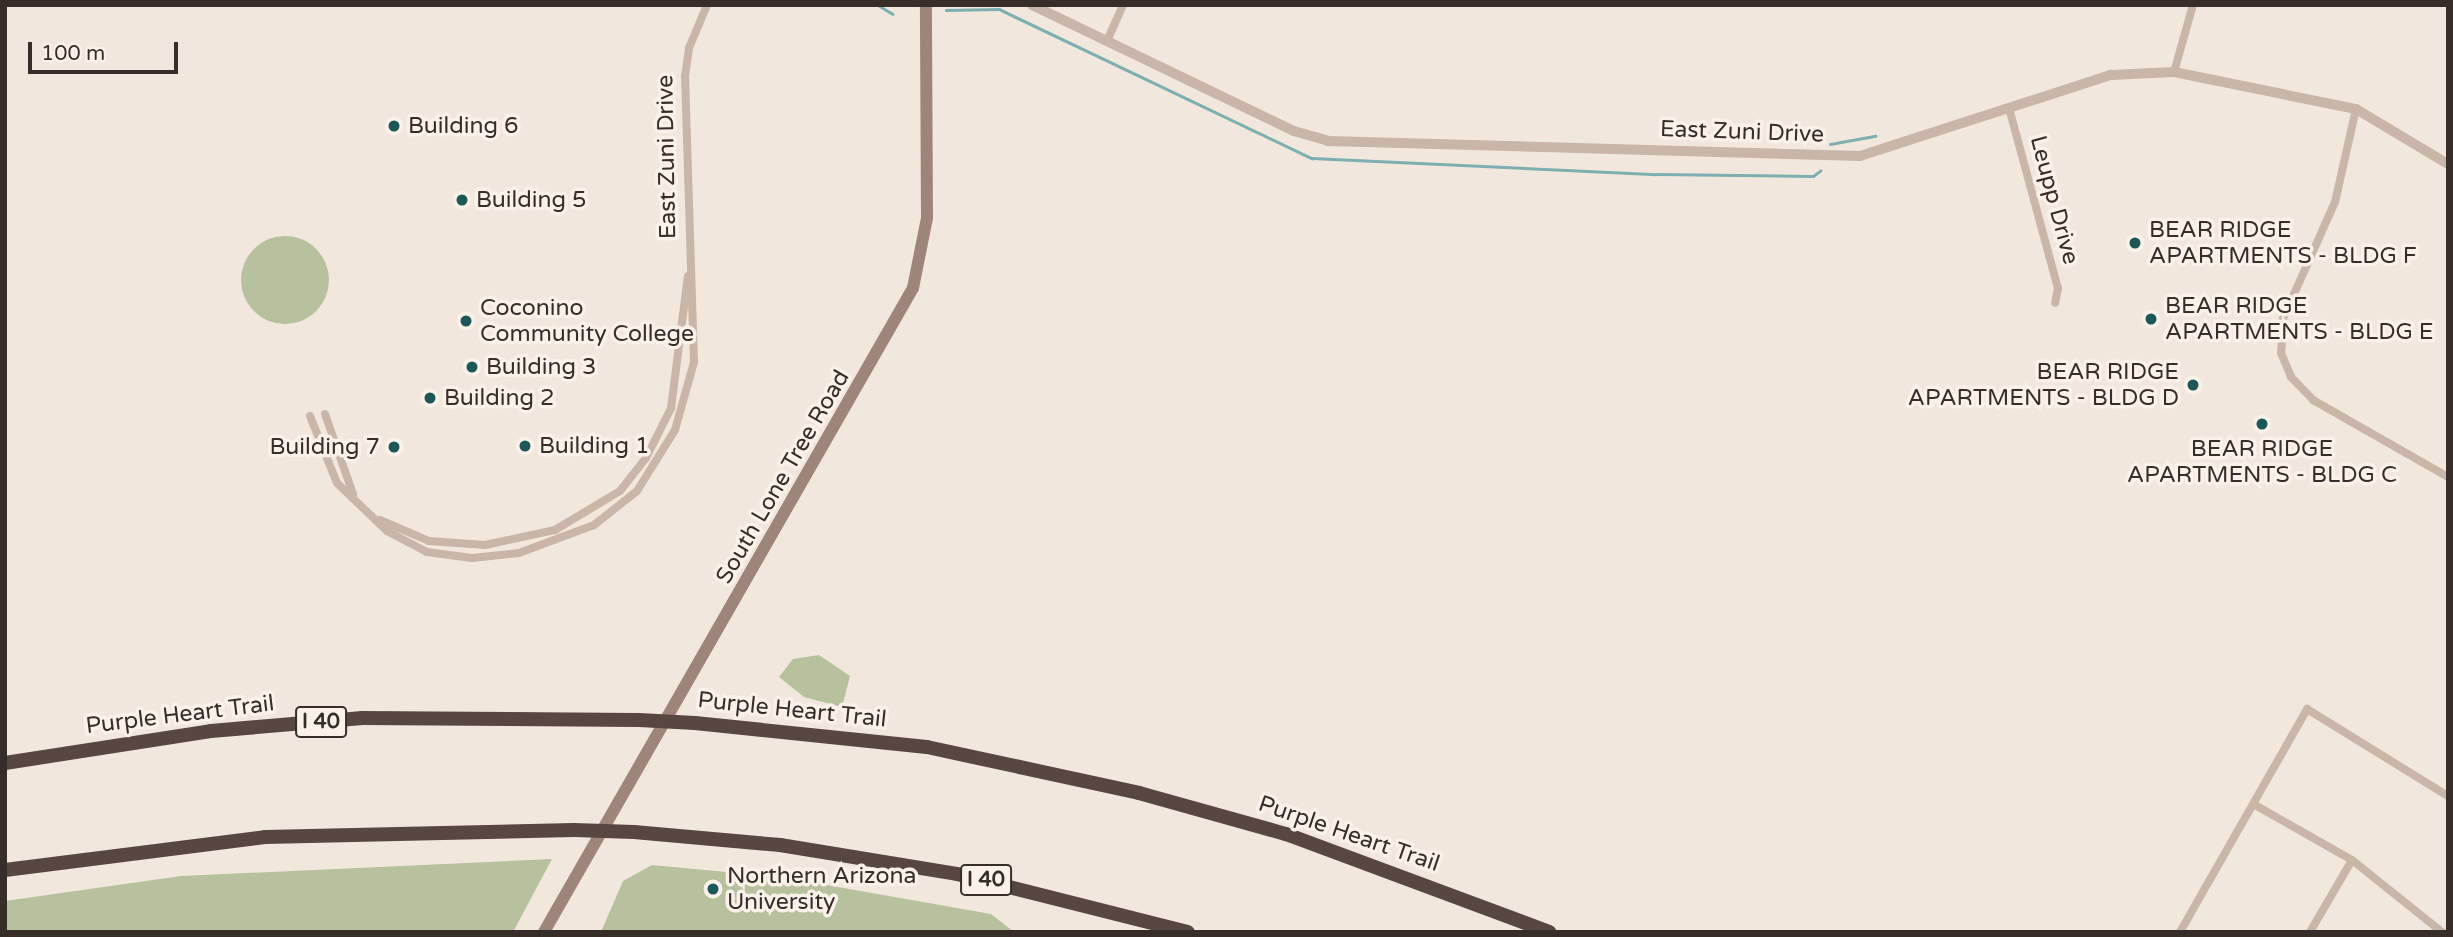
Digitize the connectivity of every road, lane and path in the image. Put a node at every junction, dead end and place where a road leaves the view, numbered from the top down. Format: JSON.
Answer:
{"nodes":[{"id":1,"x":707,"y":5,"type":"edge"},
{"id":2,"x":926,"y":5,"type":"edge"},
{"id":3,"x":1032,"y":5,"type":"edge"},
{"id":4,"x":1123,"y":5,"type":"edge"},
{"id":5,"x":2193,"y":5,"type":"edge"},
{"id":6,"x":1107,"y":41,"type":"junction"},
{"id":7,"x":2174,"y":72,"type":"junction"},
{"id":8,"x":2009,"y":108,"type":"junction"},
{"id":9,"x":2356,"y":109,"type":"junction"},
{"id":10,"x":2448,"y":164,"type":"edge"},
{"id":11,"x":689,"y":270,"type":"junction"},
{"id":12,"x":2055,"y":303,"type":"dead end"},
{"id":13,"x":325,"y":414,"type":"dead end"},
{"id":14,"x":310,"y":416,"type":"dead end"},
{"id":15,"x":2448,"y":476,"type":"edge"},
{"id":16,"x":353,"y":494,"type":"junction"},
{"id":17,"x":380,"y":520,"type":"junction"},
{"id":18,"x":5,"y":763,"type":"edge"},
{"id":19,"x":2448,"y":796,"type":"edge"},
{"id":20,"x":2255,"y":805,"type":"junction"},
{"id":21,"x":2352,"y":860,"type":"junction"},
{"id":22,"x":5,"y":870,"type":"edge"},
{"id":23,"x":544,"y":932,"type":"edge"},
{"id":24,"x":1188,"y":932,"type":"edge"},
{"id":25,"x":1549,"y":932,"type":"edge"},
{"id":26,"x":2180,"y":932,"type":"edge"},
{"id":27,"x":2310,"y":932,"type":"edge"},
{"id":28,"x":2442,"y":932,"type":"edge"}],
"edges":[{"from":1,"to":11,"type":"street","name":"East Zuni Drive"},
{"from":2,"to":23,"type":"main road","name":"South Lone Tree Road"},
{"from":3,"to":6,"type":"street","name":"East Zuni Drive"},
{"from":4,"to":6,"type":"street"},
{"from":5,"to":7,"type":"street"},
{"from":6,"to":8,"type":"street","name":"East Zuni Drive"},
{"from":7,"to":8,"type":"street","name":"East Zuni Drive"},
{"from":7,"to":9,"type":"street","name":"East Zuni Drive"},
{"from":8,"to":12,"type":"street","name":"Leupp Drive"},
{"from":9,"to":10,"type":"street","name":"East Zuni Drive"},
{"from":9,"to":15,"type":"street"},
{"from":11,"to":17,"type":"street","name":"East Zuni Drive"},
{"from":11,"to":17,"type":"street","name":"East Zuni Drive"},
{"from":13,"to":16,"type":"street","name":"East Zuni Drive"},
{"from":14,"to":16,"type":"street","name":"East Zuni Drive"},
{"from":16,"to":17,"type":"street","name":"East Zuni Drive"},
{"from":18,"to":25,"type":"highway","name":"Purple Heart Trail","number":"I 40","bridge":true},
{"from":19,"to":20,"type":"street"},
{"from":20,"to":21,"type":"street"},
{"from":20,"to":26,"type":"street"},
{"from":21,"to":27,"type":"street"},
{"from":21,"to":28,"type":"street"},
{"from":22,"to":24,"type":"highway","number":"I 40","bridge":true}]}
